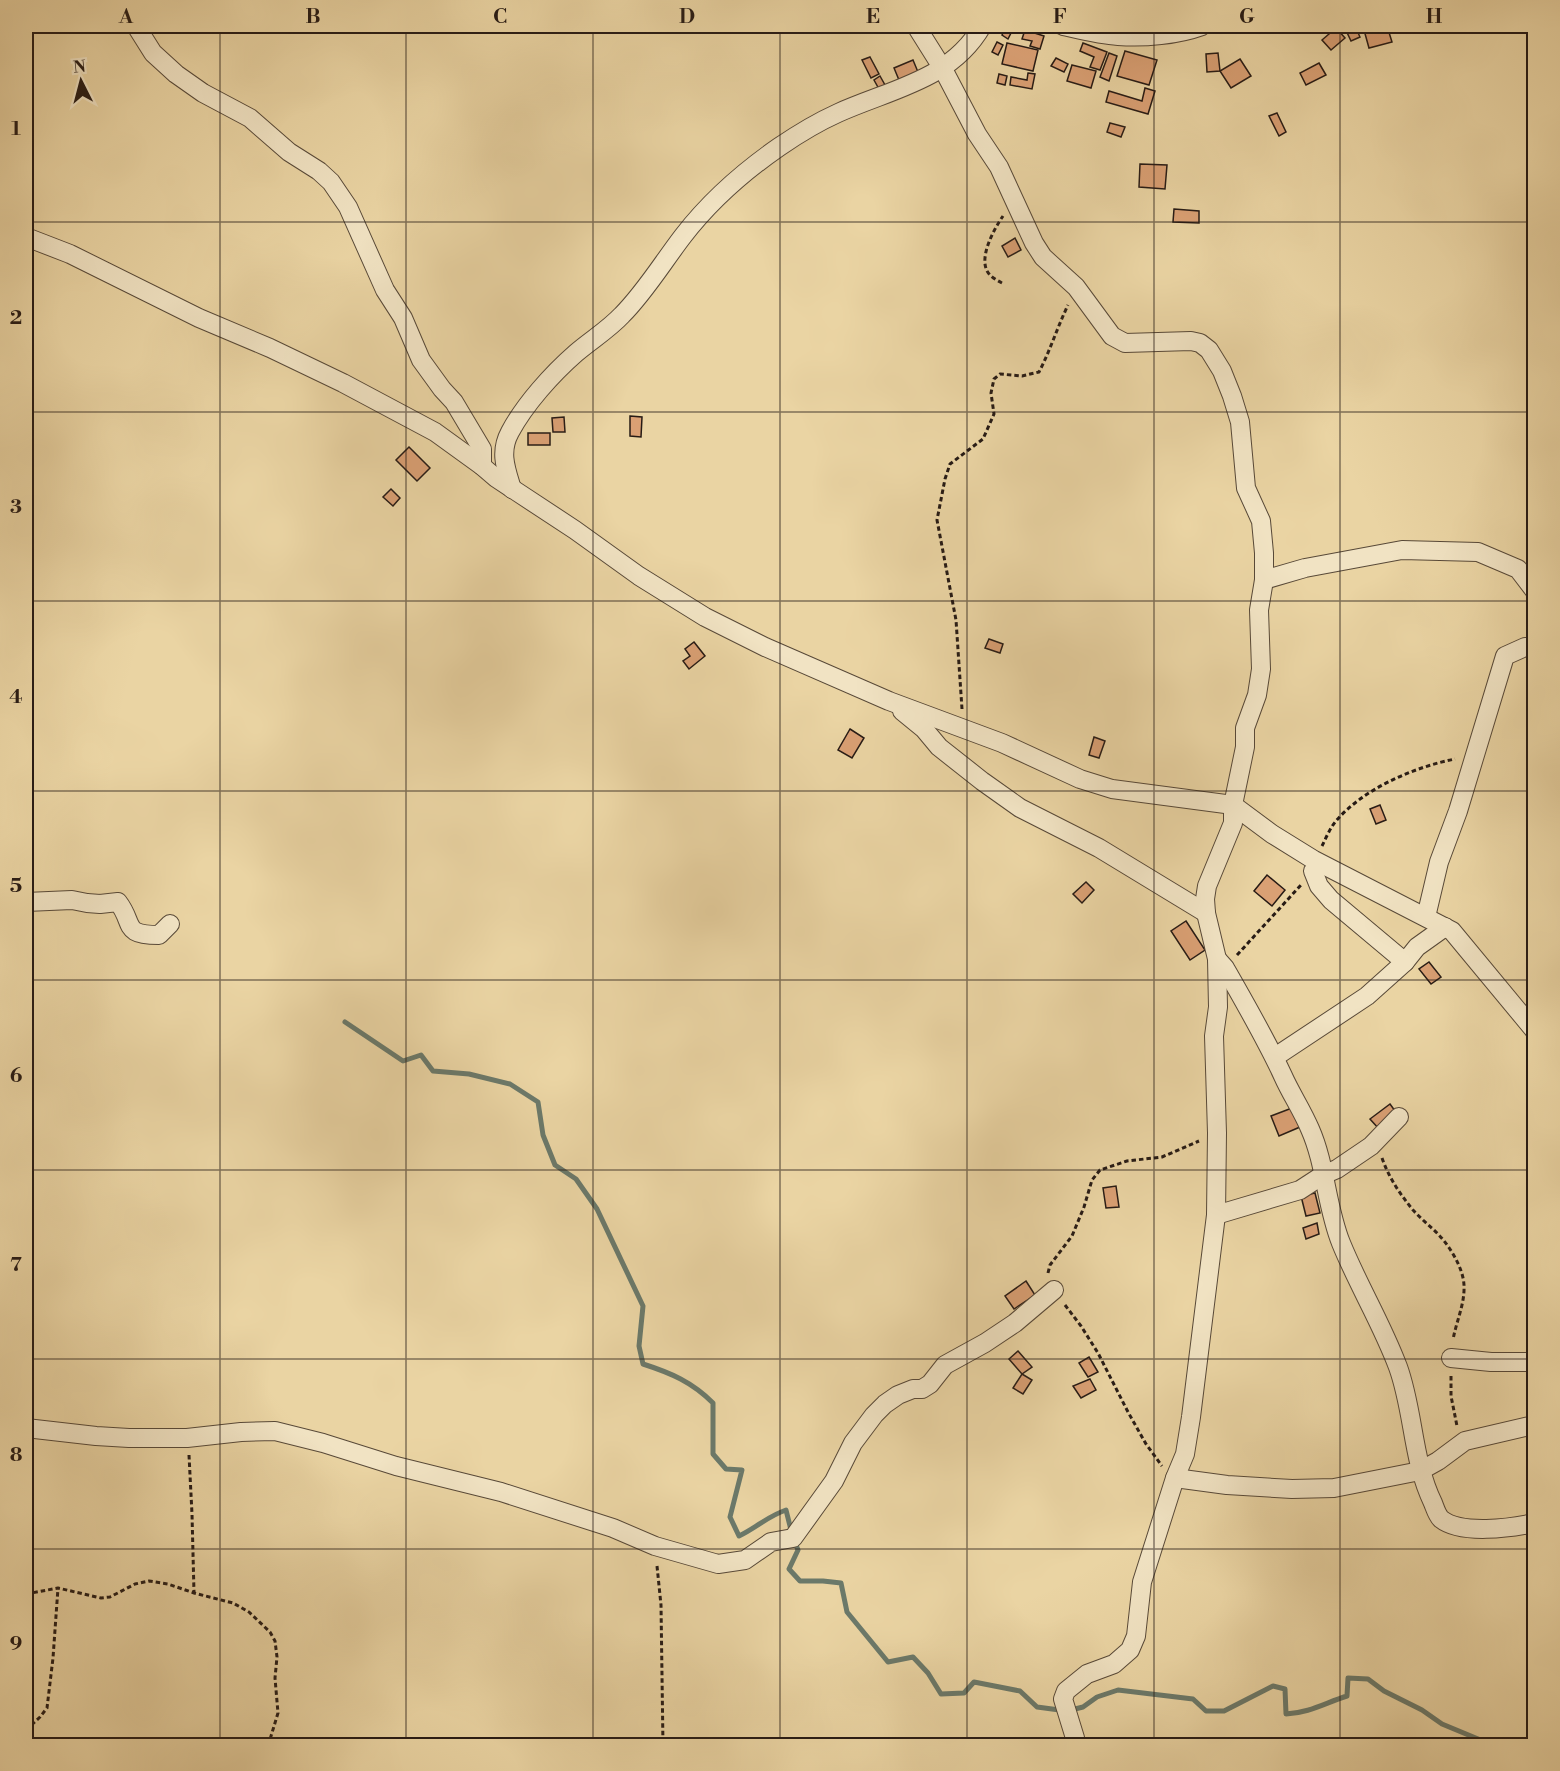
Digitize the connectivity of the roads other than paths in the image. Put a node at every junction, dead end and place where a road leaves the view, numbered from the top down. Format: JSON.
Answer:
{"nodes":[{"id":1,"x":136,"y":26,"type":"edge"},
{"id":2,"x":916,"y":26,"type":"edge"},
{"id":3,"x":982,"y":26,"type":"edge"},
{"id":4,"x":1063,"y":26,"type":"edge"},
{"id":5,"x":1202,"y":26,"type":"edge"},
{"id":6,"x":943,"y":69,"type":"junction"},
{"id":7,"x":26,"y":237,"type":"edge"},
{"id":8,"x":482,"y":465,"type":"junction"},
{"id":9,"x":512,"y":489,"type":"junction"},
{"id":10,"x":1264,"y":580,"type":"junction"},
{"id":11,"x":1534,"y":590,"type":"edge"},
{"id":12,"x":1534,"y":648,"type":"edge"},
{"id":13,"x":889,"y":701,"type":"junction"},
{"id":14,"x":1233,"y":805,"type":"junction"},
{"id":15,"x":1313,"y":865,"type":"junction"},
{"id":16,"x":26,"y":902,"type":"edge"},
{"id":17,"x":1206,"y":913,"type":"junction"},
{"id":18,"x":1426,"y":917,"type":"junction"},
{"id":19,"x":170,"y":924,"type":"dead end"},
{"id":20,"x":1445,"y":927,"type":"junction"},
{"id":21,"x":1221,"y":963,"type":"junction"},
{"id":22,"x":1405,"y":963,"type":"junction"},
{"id":23,"x":1534,"y":1030,"type":"edge"},
{"id":24,"x":1275,"y":1057,"type":"junction"},
{"id":25,"x":1399,"y":1117,"type":"dead end"},
{"id":26,"x":1323,"y":1175,"type":"junction"},
{"id":27,"x":1215,"y":1215,"type":"junction"},
{"id":28,"x":1054,"y":1290,"type":"road end"},
{"id":29,"x":1451,"y":1358,"type":"road end"},
{"id":30,"x":1534,"y":1362,"type":"edge"},
{"id":31,"x":1534,"y":1425,"type":"edge"},
{"id":32,"x":26,"y":1428,"type":"edge"},
{"id":33,"x":1419,"y":1471,"type":"junction"},
{"id":34,"x":1175,"y":1478,"type":"junction"},
{"id":35,"x":1534,"y":1523,"type":"edge"},
{"id":36,"x":1075,"y":1746,"type":"edge"}],
"edges":[{"from":1,"to":8,"type":"street"},
{"from":2,"to":6,"type":"street"},
{"from":3,"to":6,"type":"street"},
{"from":4,"to":5,"type":"street"},
{"from":6,"to":9,"type":"street"},
{"from":6,"to":10,"type":"street"},
{"from":7,"to":8,"type":"street"},
{"from":8,"to":9,"type":"street"},
{"from":9,"to":13,"type":"street"},
{"from":10,"to":11,"type":"street"},
{"from":10,"to":14,"type":"street"},
{"from":12,"to":18,"type":"street"},
{"from":13,"to":14,"type":"street"},
{"from":13,"to":17,"type":"street"},
{"from":14,"to":15,"type":"street"},
{"from":14,"to":17,"type":"street"},
{"from":15,"to":18,"type":"street"},
{"from":15,"to":22,"type":"street"},
{"from":16,"to":19,"type":"street"},
{"from":17,"to":21,"type":"street"},
{"from":18,"to":20,"type":"street"},
{"from":20,"to":22,"type":"street"},
{"from":20,"to":23,"type":"street"},
{"from":21,"to":24,"type":"street"},
{"from":21,"to":27,"type":"street"},
{"from":22,"to":24,"type":"street"},
{"from":24,"to":26,"type":"street"},
{"from":25,"to":26,"type":"street"},
{"from":26,"to":27,"type":"street"},
{"from":26,"to":33,"type":"street"},
{"from":27,"to":34,"type":"street"},
{"from":28,"to":32,"type":"street"},
{"from":29,"to":30,"type":"street"},
{"from":31,"to":33,"type":"street"},
{"from":33,"to":34,"type":"street"},
{"from":33,"to":35,"type":"street"},
{"from":34,"to":36,"type":"street"}]}
